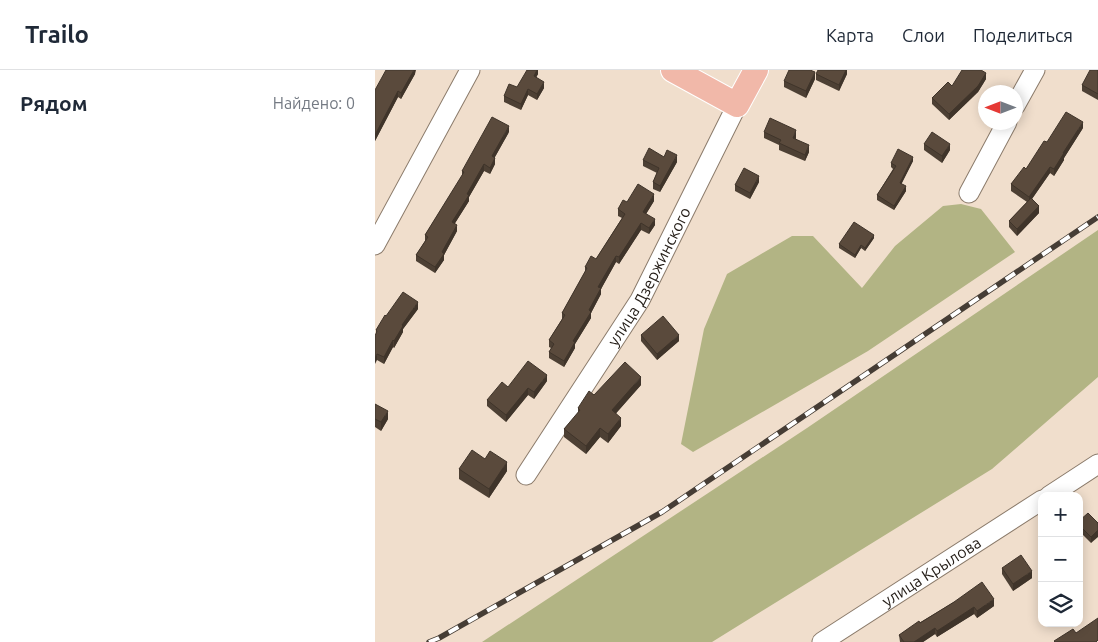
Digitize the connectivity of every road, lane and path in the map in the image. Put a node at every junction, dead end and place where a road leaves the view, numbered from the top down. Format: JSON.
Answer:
{"nodes":[{"id":1,"x":470,"y":70,"type":"edge"},
{"id":2,"x":673,"y":70,"type":"edge"},
{"id":3,"x":756,"y":70,"type":"edge"},
{"id":4,"x":1035,"y":70,"type":"edge"},
{"id":5,"x":1023,"y":92,"type":"edge"},
{"id":6,"x":737,"y":105,"type":"junction"},
{"id":7,"x":1003,"y":130,"type":"edge"},
{"id":8,"x":969,"y":193,"type":"dead end"},
{"id":9,"x":375,"y":245,"type":"edge"},
{"id":10,"x":1098,"y":464,"type":"edge"},
{"id":11,"x":526,"y":475,"type":"dead end"},
{"id":12,"x":1055,"y":492,"type":"edge"},
{"id":13,"x":1038,"y":503,"type":"edge"},
{"id":14,"x":822,"y":642,"type":"edge"}],
"edges":[{"from":1,"to":9,"type":"street"},
{"from":2,"to":6,"type":"main road"},
{"from":3,"to":6,"type":"main road","name":"улица Дзержинского"},
{"from":4,"to":5,"type":"street"},
{"from":6,"to":11,"type":"street","name":"улица Дзержинского"},
{"from":7,"to":8,"type":"street"},
{"from":10,"to":12,"type":"street"},
{"from":13,"to":14,"type":"street","name":"улица Крылова"}]}
